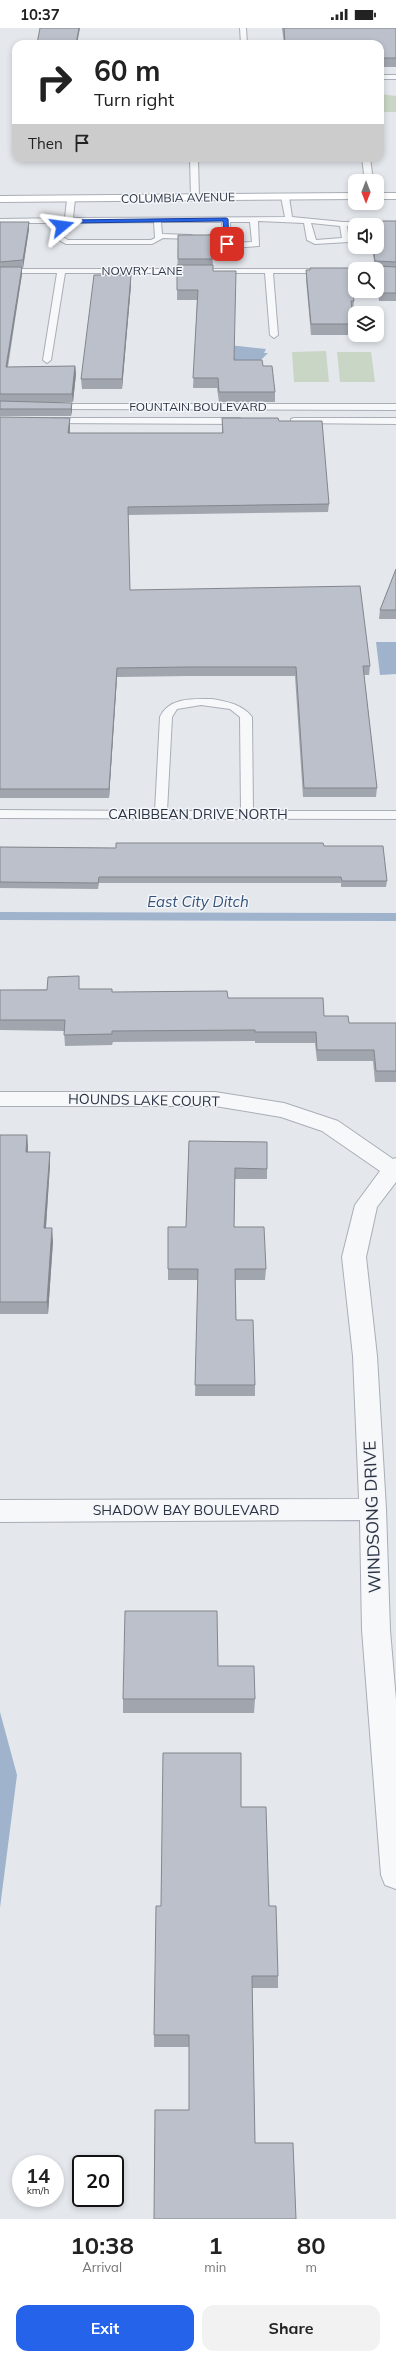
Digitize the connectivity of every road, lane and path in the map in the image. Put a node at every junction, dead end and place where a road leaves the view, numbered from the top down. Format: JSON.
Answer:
{"nodes":[{"id":1,"x":243,"y":28,"type":"edge"},
{"id":2,"x":244,"y":40,"type":"edge"},
{"id":3,"x":384,"y":77,"type":"edge"},
{"id":4,"x":396,"y":77,"type":"edge"},
{"id":5,"x":194,"y":162,"type":"edge"},
{"id":6,"x":367,"y":162,"type":"edge"},
{"id":7,"x":368,"y":174,"type":"edge"},
{"id":8,"x":348,"y":196,"type":"edge"},
{"id":9,"x":384,"y":196,"type":"edge"},
{"id":10,"x":396,"y":196,"type":"edge"},
{"id":11,"x":285,"y":197,"type":"junction"},
{"id":12,"x":195,"y":198,"type":"junction"},
{"id":13,"x":0,"y":199,"type":"edge"},
{"id":14,"x":71,"y":199,"type":"junction"},
{"id":15,"x":157,"y":219,"type":"junction"},
{"id":16,"x":226,"y":219,"type":"junction"},
{"id":17,"x":254,"y":219,"type":"junction"},
{"id":18,"x":289,"y":219,"type":"junction"},
{"id":19,"x":307,"y":220,"type":"junction"},
{"id":20,"x":0,"y":221,"type":"edge"},
{"id":21,"x":69,"y":221,"type":"junction"},
{"id":22,"x":343,"y":224,"type":"junction"},
{"id":23,"x":396,"y":224,"type":"edge"},
{"id":24,"x":158,"y":236,"type":"junction"},
{"id":25,"x":212,"y":236,"type":"edge"},
{"id":26,"x":227,"y":236,"type":"junction"},
{"id":27,"x":191,"y":237,"type":"edge"},
{"id":28,"x":0,"y":271,"type":"edge"},
{"id":29,"x":61,"y":271,"type":"junction"},
{"id":30,"x":269,"y":271,"type":"junction"},
{"id":31,"x":348,"y":271,"type":"edge"},
{"id":32,"x":274,"y":335,"type":"dead end"},
{"id":33,"x":47,"y":360,"type":"dead end"},
{"id":34,"x":39,"y":406,"type":"edge"},
{"id":35,"x":396,"y":407,"type":"edge"},
{"id":36,"x":45,"y":421,"type":"edge"},
{"id":37,"x":251,"y":421,"type":"edge"},
{"id":38,"x":282,"y":421,"type":"edge"},
{"id":39,"x":396,"y":421,"type":"edge"},
{"id":40,"x":0,"y":814,"type":"edge"},
{"id":41,"x":161,"y":814,"type":"junction"},
{"id":42,"x":247,"y":814,"type":"junction"},
{"id":43,"x":396,"y":815,"type":"edge"},
{"id":44,"x":0,"y":1099,"type":"edge"},
{"id":45,"x":394,"y":1167,"type":"edge"},
{"id":46,"x":373,"y":1509,"type":"junction"},
{"id":47,"x":0,"y":1511,"type":"edge"},
{"id":48,"x":396,"y":1875,"type":"edge"}],
"edges":[{"from":1,"to":2,"type":"lane"},
{"from":3,"to":4,"type":"lane"},
{"from":5,"to":12,"type":"lane"},
{"from":6,"to":7,"type":"lane"},
{"from":8,"to":11,"type":"street","name":"COLUMBIA AVENUE"},
{"from":9,"to":10,"type":"street"},
{"from":11,"to":12,"type":"street","name":"COLUMBIA AVENUE"},
{"from":11,"to":18,"type":"lane"},
{"from":12,"to":14,"type":"street","name":"COLUMBIA AVENUE"},
{"from":13,"to":14,"type":"street","name":"COLUMBIA AVENUE"},
{"from":14,"to":21,"type":"lane"},
{"from":15,"to":16,"type":"lane"},
{"from":15,"to":21,"type":"lane"},
{"from":15,"to":24,"type":"lane"},
{"from":16,"to":17,"type":"lane"},
{"from":16,"to":26,"type":"lane"},
{"from":17,"to":18,"type":"lane"},
{"from":17,"to":26,"type":"lane"},
{"from":18,"to":19,"type":"lane"},
{"from":19,"to":22,"type":"lane"},
{"from":19,"to":22,"type":"lane"},
{"from":20,"to":21,"type":"lane"},
{"from":21,"to":24,"type":"lane"},
{"from":22,"to":23,"type":"lane"},
{"from":24,"to":27,"type":"lane"},
{"from":25,"to":26,"type":"lane"},
{"from":28,"to":29,"type":"lane","name":"NOWRY LANE"},
{"from":29,"to":30,"type":"lane","name":"NOWRY LANE"},
{"from":29,"to":33,"type":"lane"},
{"from":30,"to":31,"type":"lane","name":"NOWRY LANE"},
{"from":30,"to":32,"type":"lane"},
{"from":34,"to":35,"type":"lane","name":"FOUNTAIN BOULEVARD"},
{"from":36,"to":37,"type":"lane"},
{"from":38,"to":39,"type":"lane"},
{"from":40,"to":41,"type":"lane","name":"CARIBBEAN DRIVE NORTH"},
{"from":41,"to":42,"type":"lane","name":"CARIBBEAN DRIVE NORTH"},
{"from":41,"to":42,"type":"lane"},
{"from":42,"to":43,"type":"lane","name":"CARIBBEAN DRIVE NORTH"},
{"from":44,"to":45,"type":"street","name":"HOUNDS LAKE COURT"},
{"from":45,"to":46,"type":"street","name":"WINDSONG DRIVE"},
{"from":46,"to":47,"type":"street","name":"SHADOW BAY BOULEVARD"},
{"from":46,"to":48,"type":"street","name":"WINDSONG DRIVE"}]}
